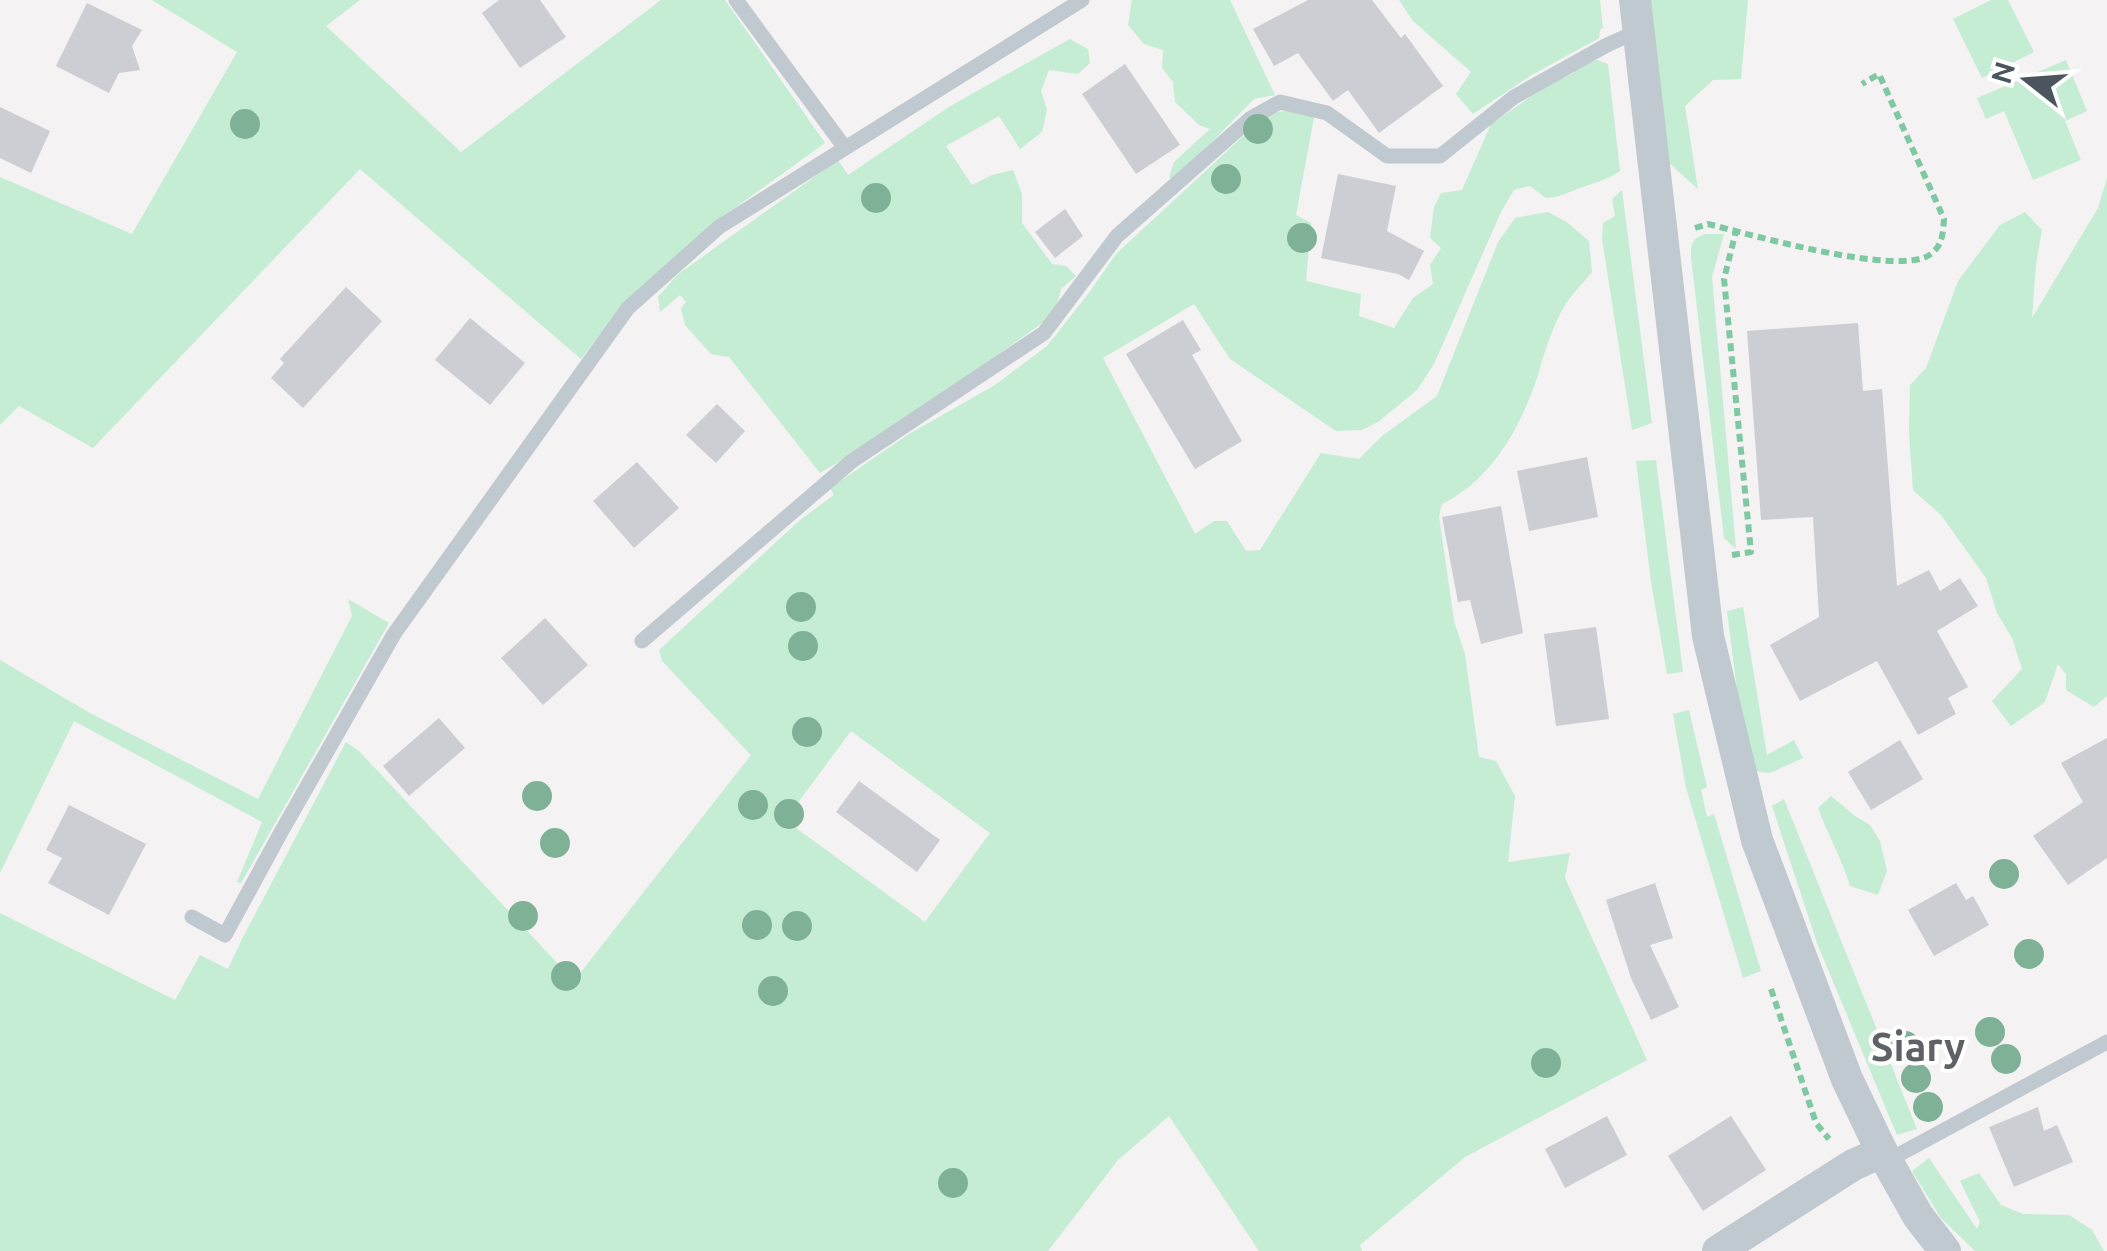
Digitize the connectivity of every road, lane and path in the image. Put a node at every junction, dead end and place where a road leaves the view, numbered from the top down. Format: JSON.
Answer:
{"nodes":[{"id":1,"x":736,"y":0,"type":"edge"},
{"id":2,"x":1082,"y":0,"type":"edge"},
{"id":3,"x":1637,"y":15,"type":"edge"},
{"id":4,"x":1862,"y":84,"type":"dead end"},
{"id":5,"x":845,"y":148,"type":"junction"},
{"id":6,"x":1690,"y":229,"type":"dead end"},
{"id":7,"x":1736,"y":231,"type":"junction"},
{"id":8,"x":1721,"y":556,"type":"dead end"},
{"id":9,"x":642,"y":641,"type":"dead end"},
{"id":10,"x":192,"y":917,"type":"dead end"},
{"id":11,"x":1767,"y":974,"type":"dead end"},
{"id":12,"x":2107,"y":1042,"type":"edge"},
{"id":13,"x":1874,"y":1159,"type":"junction"},
{"id":14,"x":1718,"y":1251,"type":"edge"},
{"id":15,"x":1945,"y":1251,"type":"edge"}],
"edges":[{"from":1,"to":5,"type":"lane"},
{"from":2,"to":5,"type":"lane"},
{"from":3,"to":9,"type":"lane"},
{"from":3,"to":13,"type":"street"},
{"from":4,"to":7,"type":"path"},
{"from":5,"to":10,"type":"lane"},
{"from":6,"to":7,"type":"path"},
{"from":7,"to":8,"type":"path"},
{"from":11,"to":13,"type":"path"},
{"from":12,"to":13,"type":"lane"},
{"from":13,"to":14,"type":"street"},
{"from":13,"to":15,"type":"street"}]}
